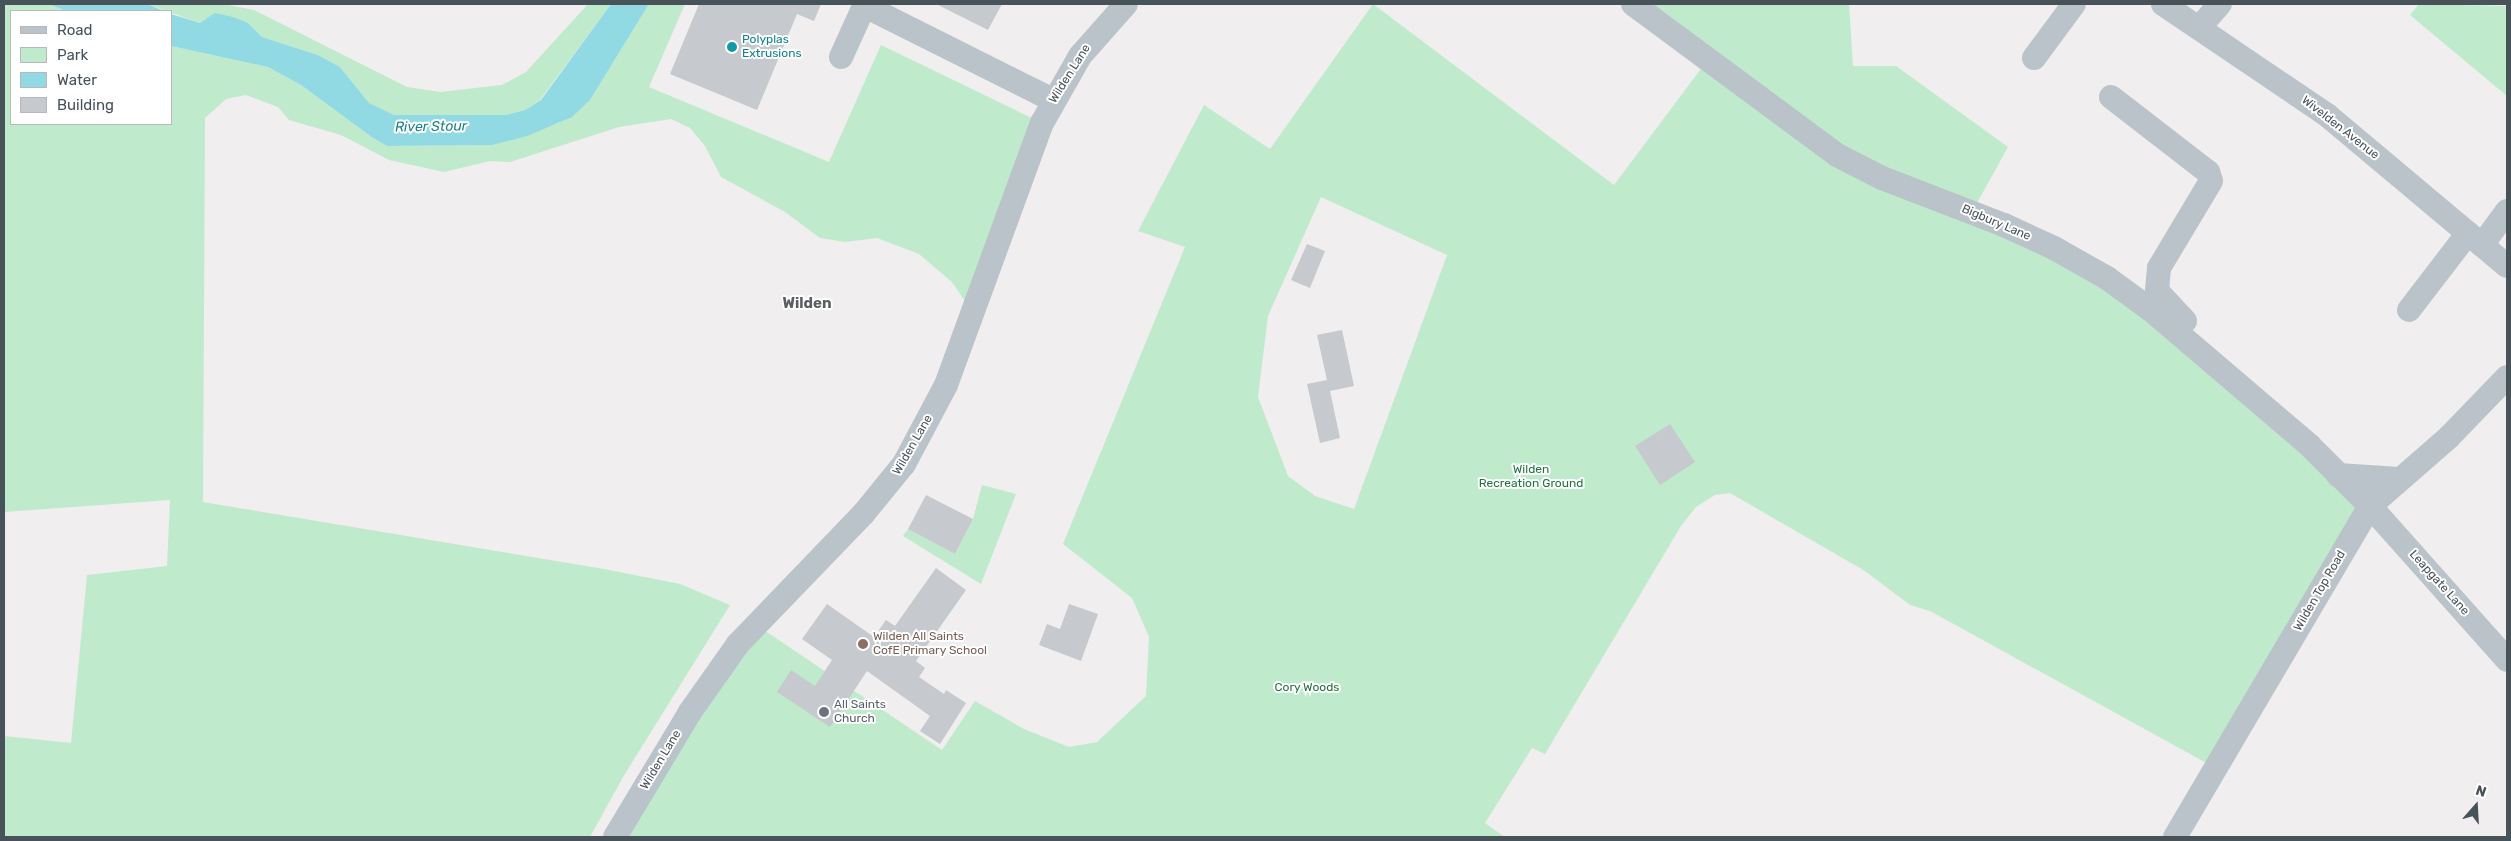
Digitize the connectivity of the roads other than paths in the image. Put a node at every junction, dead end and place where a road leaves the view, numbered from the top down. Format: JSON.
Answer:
{"nodes":[{"id":1,"x":1126,"y":4,"type":"edge"},
{"id":2,"x":1633,"y":4,"type":"edge"},
{"id":3,"x":2074,"y":4,"type":"edge"},
{"id":4,"x":2163,"y":4,"type":"edge"},
{"id":5,"x":2220,"y":4,"type":"edge"},
{"id":6,"x":865,"y":5,"type":"edge"},
{"id":7,"x":2199,"y":28,"type":"junction"},
{"id":8,"x":841,"y":57,"type":"dead end"},
{"id":9,"x":2034,"y":58,"type":"dead end"},
{"id":10,"x":2111,"y":97,"type":"dead end"},
{"id":11,"x":1053,"y":100,"type":"junction"},
{"id":12,"x":2507,"y":212,"type":"edge"},
{"id":13,"x":2475,"y":239,"type":"junction"},
{"id":14,"x":2507,"y":266,"type":"edge"},
{"id":15,"x":2409,"y":310,"type":"dead end"},
{"id":16,"x":2205,"y":354,"type":"junction"},
{"id":17,"x":2507,"y":377,"type":"edge"},
{"id":18,"x":2338,"y":475,"type":"junction"},
{"id":19,"x":2399,"y":479,"type":"junction"},
{"id":20,"x":2370,"y":506,"type":"junction"},
{"id":21,"x":2507,"y":660,"type":"edge"},
{"id":22,"x":615,"y":837,"type":"edge"},
{"id":23,"x":2175,"y":837,"type":"edge"}],
"edges":[{"from":1,"to":11,"type":"street","name":"Wilden Lane"},
{"from":2,"to":16,"type":"street","name":"Bigbury Lane"},
{"from":3,"to":9,"type":"street"},
{"from":4,"to":7,"type":"street","name":"Wivelden Avenue"},
{"from":5,"to":7,"type":"street"},
{"from":6,"to":8,"type":"street"},
{"from":6,"to":11,"type":"street"},
{"from":7,"to":13,"type":"street","name":"Wivelden Avenue"},
{"from":10,"to":16,"type":"street"},
{"from":11,"to":22,"type":"street","name":"Wilden Lane"},
{"from":12,"to":13,"type":"street"},
{"from":13,"to":14,"type":"street","name":"Wivelden Avenue"},
{"from":13,"to":15,"type":"street"},
{"from":16,"to":18,"type":"street","name":"Bigbury Lane"},
{"from":17,"to":19,"type":"street","name":"Wilden Top Road"},
{"from":18,"to":19,"type":"street"},
{"from":18,"to":20,"type":"street","name":"Bigbury Lane"},
{"from":19,"to":20,"type":"street","name":"Wilden Top Road"},
{"from":20,"to":21,"type":"street","name":"Leapgate Lane"},
{"from":20,"to":23,"type":"street","name":"Wilden Top Road"}]}
